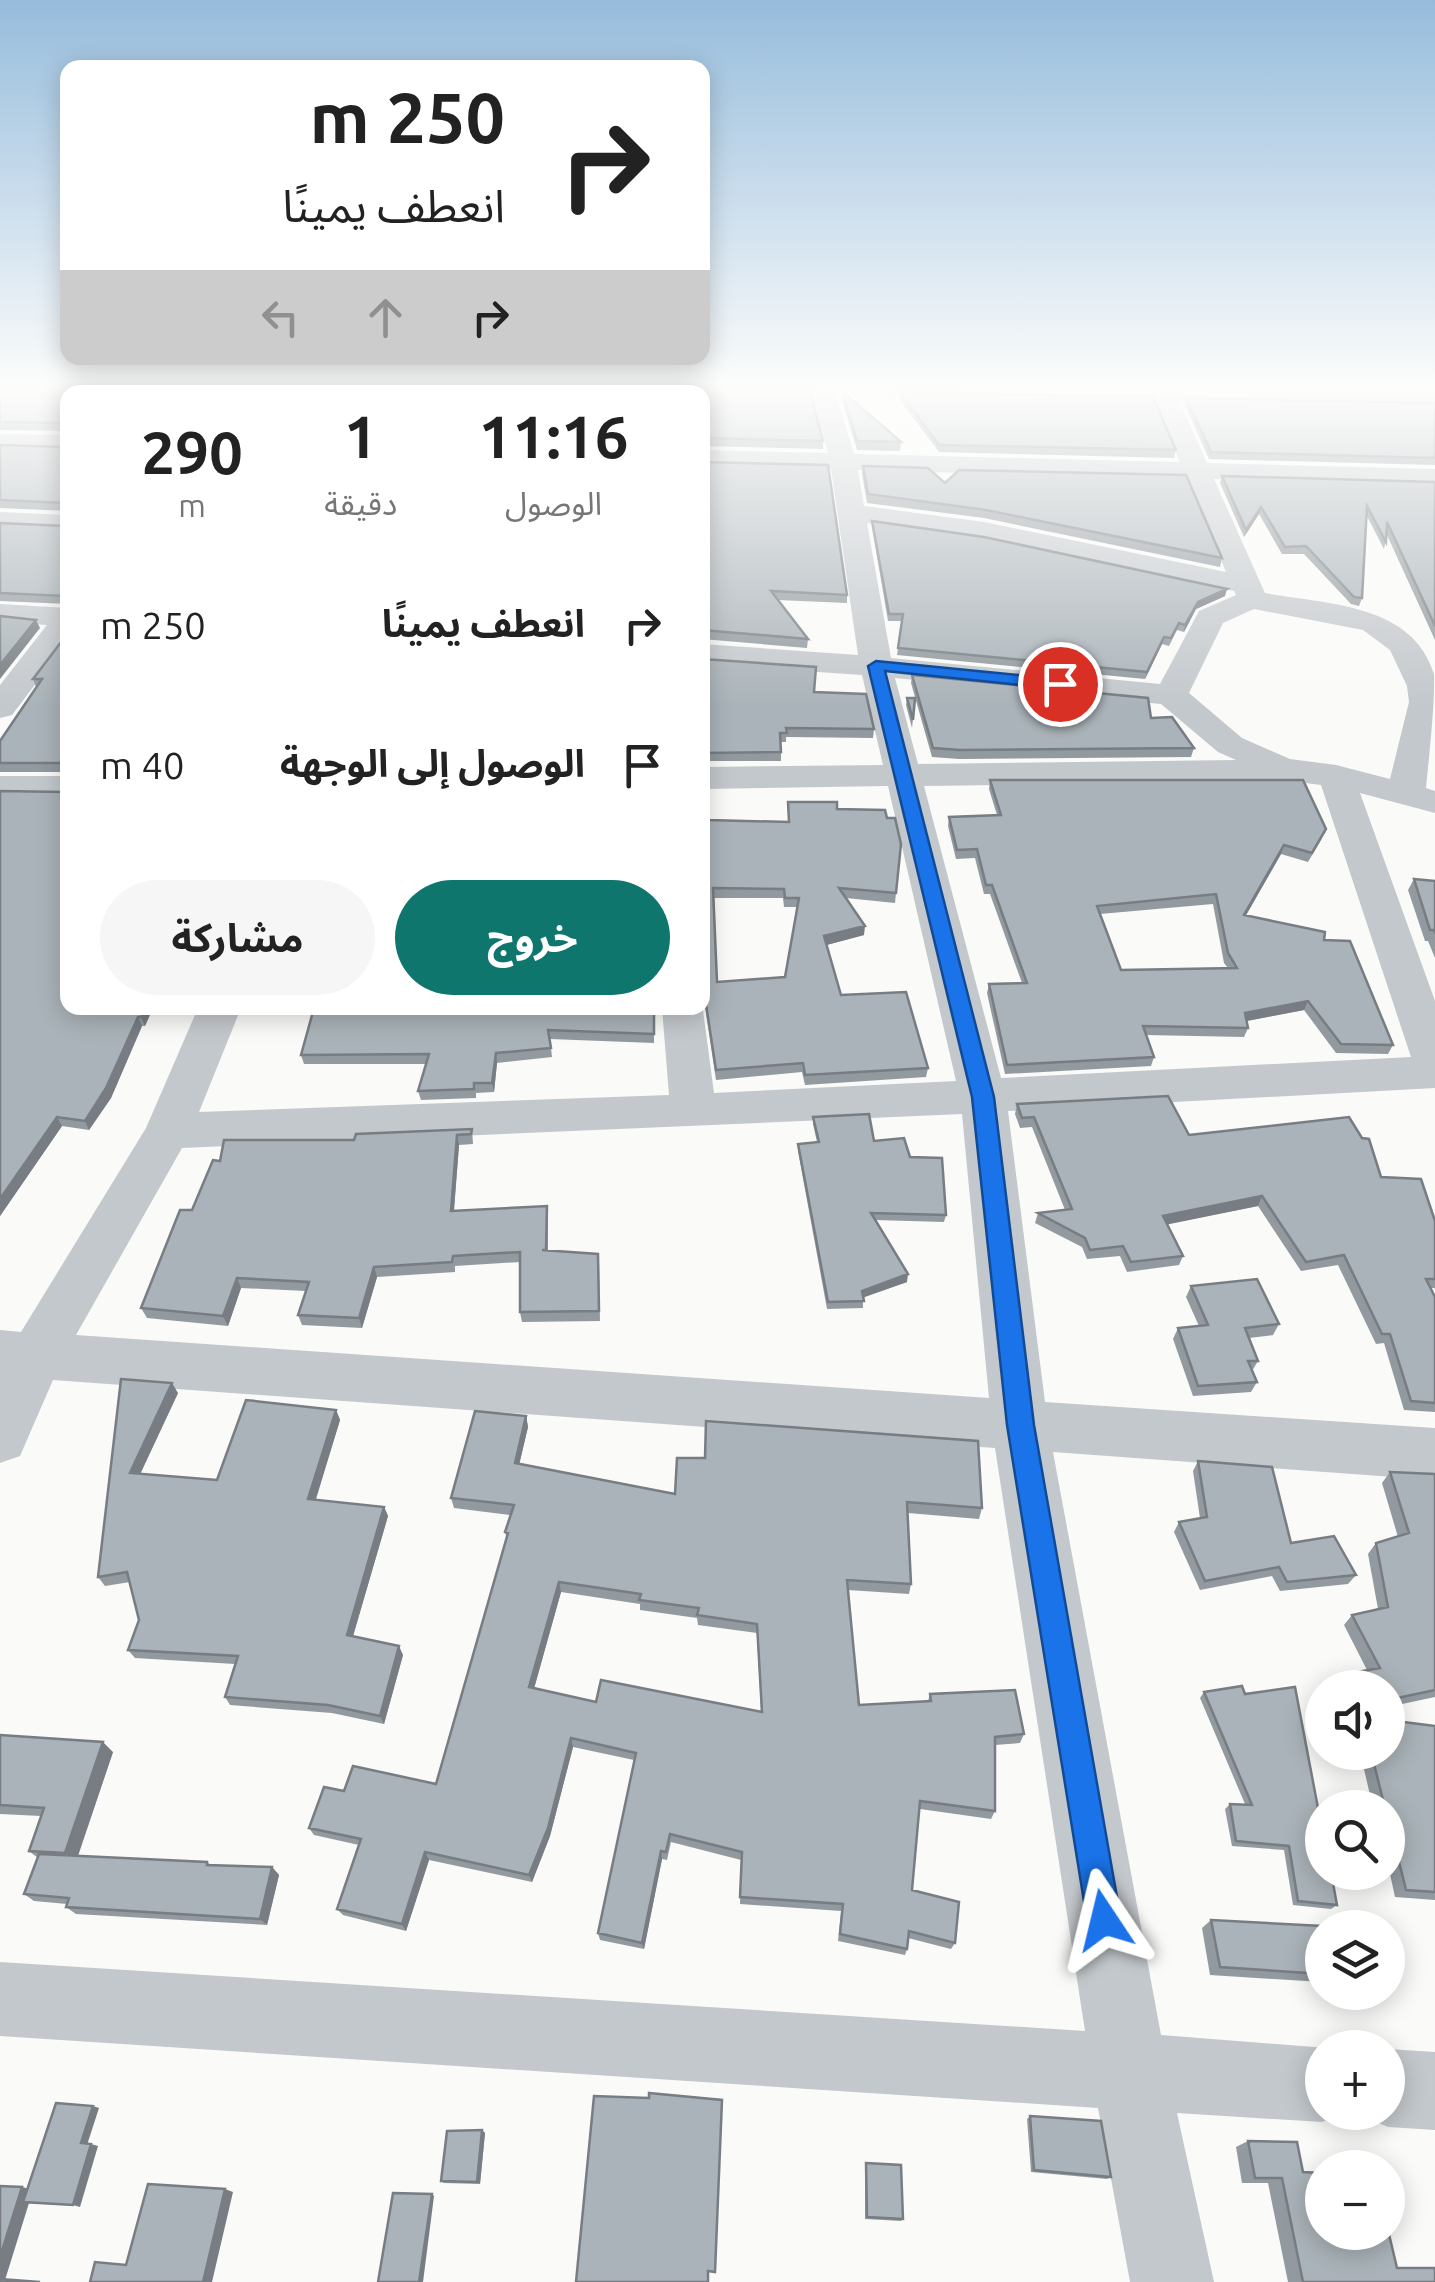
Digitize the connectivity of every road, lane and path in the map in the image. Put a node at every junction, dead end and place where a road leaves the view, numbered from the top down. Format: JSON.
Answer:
{"nodes":[{"id":1,"x":847,"y":494,"type":"edge"},
{"id":2,"x":870,"y":494,"type":"edge"},
{"id":3,"x":1209,"y":494,"type":"edge"},
{"id":4,"x":0,"y":520,"type":"edge"},
{"id":5,"x":60,"y":523,"type":"edge"},
{"id":6,"x":1250,"y":592,"type":"junction"},
{"id":7,"x":0,"y":613,"type":"edge"},
{"id":8,"x":60,"y":617,"type":"edge"},
{"id":9,"x":60,"y":629,"type":"edge"},
{"id":10,"x":710,"y":655,"type":"edge"},
{"id":11,"x":876,"y":666,"type":"junction"},
{"id":12,"x":1171,"y":695,"type":"junction"},
{"id":13,"x":1430,"y":702,"type":"edge"},
{"id":14,"x":0,"y":708,"type":"edge"},
{"id":15,"x":1290,"y":770,"type":"junction"},
{"id":16,"x":905,"y":775,"type":"junction"},
{"id":17,"x":1336,"y":776,"type":"junction"},
{"id":18,"x":710,"y":778,"type":"edge"},
{"id":19,"x":60,"y":787,"type":"edge"},
{"id":20,"x":0,"y":788,"type":"edge"},
{"id":21,"x":1421,"y":797,"type":"edge"},
{"id":22,"x":215,"y":1015,"type":"edge"},
{"id":23,"x":685,"y":1015,"type":"edge"},
{"id":24,"x":1435,"y":1062,"type":"edge"},
{"id":25,"x":1435,"y":1072,"type":"edge"},
{"id":26,"x":983,"y":1097,"type":"junction"},
{"id":27,"x":693,"y":1111,"type":"junction"},
{"id":28,"x":168,"y":1130,"type":"junction"},
{"id":29,"x":18,"y":1355,"type":"edge"},
{"id":30,"x":1020,"y":1425,"type":"junction"},
{"id":31,"x":0,"y":1438,"type":"edge"},
{"id":32,"x":1435,"y":1454,"type":"edge"},
{"id":33,"x":0,"y":1999,"type":"edge"},
{"id":34,"x":1130,"y":2072,"type":"junction"},
{"id":35,"x":1305,"y":2083,"type":"edge"},
{"id":36,"x":1405,"y":2089,"type":"edge"},
{"id":37,"x":1435,"y":2091,"type":"edge"},
{"id":38,"x":1172,"y":2282,"type":"edge"}],
"edges":[{"from":1,"to":11,"type":"street"},
{"from":2,"to":6,"type":"street"},
{"from":3,"to":6,"type":"street"},
{"from":4,"to":5,"type":"street"},
{"from":6,"to":12,"type":"street"},
{"from":6,"to":13,"type":"street"},
{"from":7,"to":8,"type":"street"},
{"from":9,"to":14,"type":"street"},
{"from":10,"to":11,"type":"street"},
{"from":11,"to":12,"type":"street"},
{"from":11,"to":16,"type":"street"},
{"from":12,"to":15,"type":"street"},
{"from":13,"to":21,"type":"street"},
{"from":15,"to":16,"type":"street"},
{"from":15,"to":17,"type":"street"},
{"from":16,"to":18,"type":"street"},
{"from":16,"to":26,"type":"street"},
{"from":17,"to":21,"type":"street"},
{"from":17,"to":24,"type":"street"},
{"from":19,"to":20,"type":"street"},
{"from":22,"to":28,"type":"street"},
{"from":23,"to":27,"type":"street"},
{"from":25,"to":26,"type":"street"},
{"from":26,"to":27,"type":"street"},
{"from":26,"to":30,"type":"street"},
{"from":27,"to":28,"type":"street"},
{"from":28,"to":29,"type":"street"},
{"from":29,"to":30,"type":"street"},
{"from":29,"to":31,"type":"street"},
{"from":30,"to":32,"type":"street"},
{"from":30,"to":34,"type":"street"},
{"from":33,"to":34,"type":"street"},
{"from":34,"to":35,"type":"street"},
{"from":34,"to":38,"type":"street"},
{"from":36,"to":37,"type":"street"}]}
